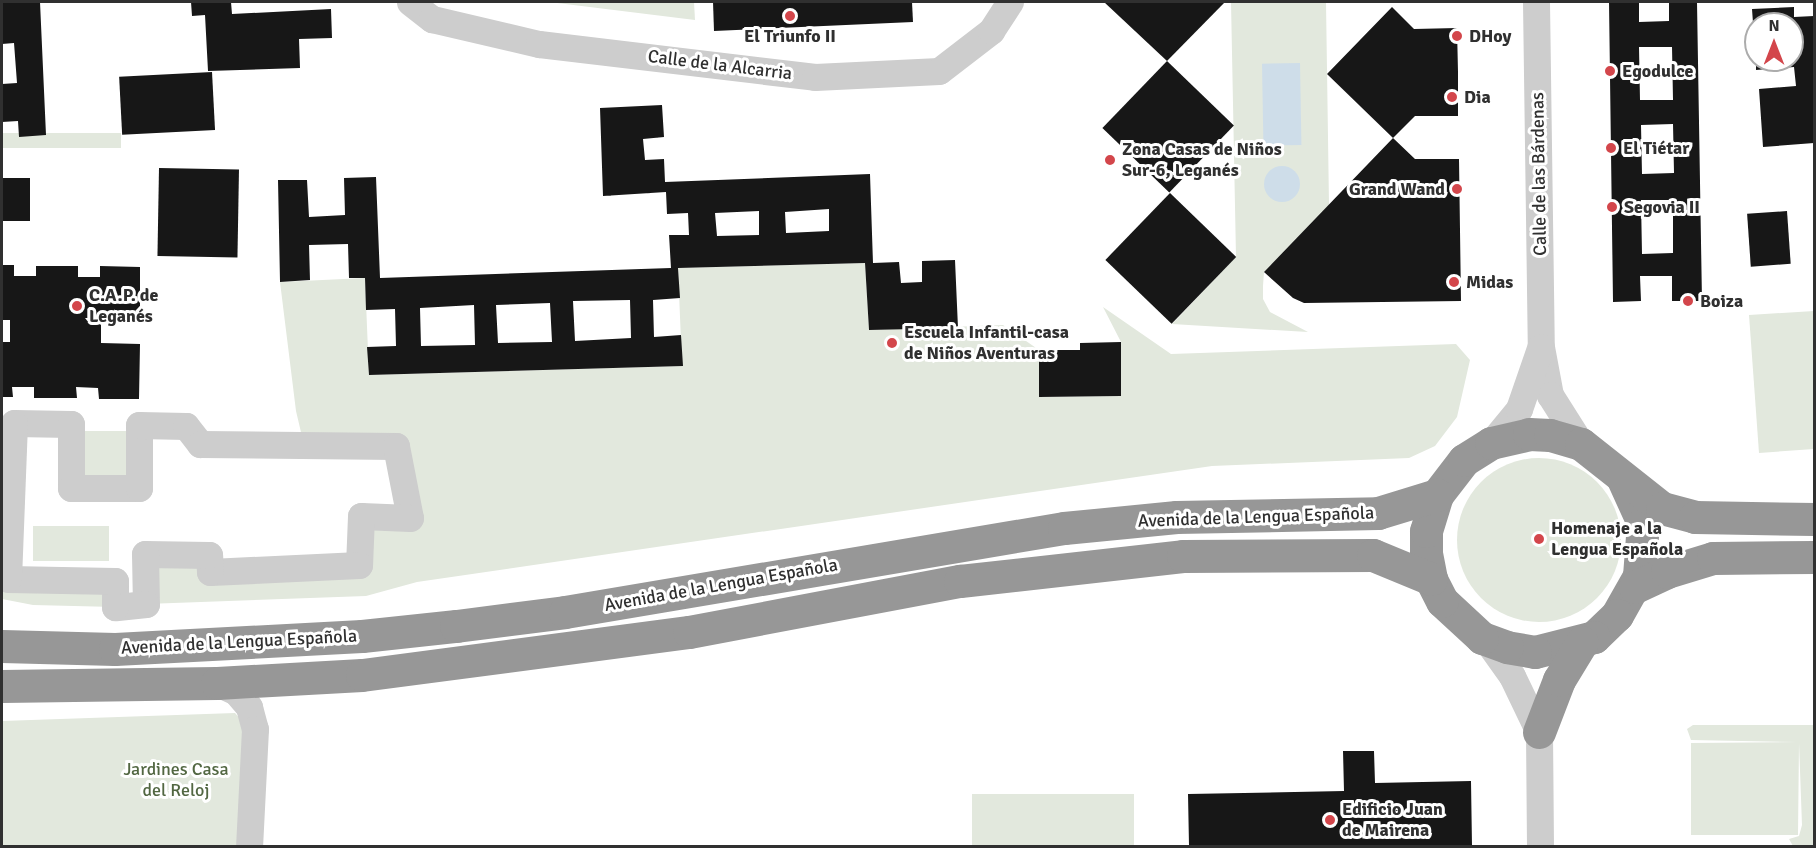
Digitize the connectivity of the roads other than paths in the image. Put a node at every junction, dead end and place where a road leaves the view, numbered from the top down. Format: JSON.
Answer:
{"nodes":[{"id":1,"x":410,"y":2,"type":"edge"},
{"id":2,"x":1010,"y":2,"type":"edge"},
{"id":3,"x":1536,"y":2,"type":"edge"},
{"id":4,"x":1541,"y":347,"type":"junction"},
{"id":5,"x":1491,"y":442,"type":"junction"},
{"id":6,"x":1581,"y":444,"type":"junction"},
{"id":7,"x":396,"y":446,"type":"joint"},
{"id":8,"x":1622,"y":477,"type":"junction"},
{"id":9,"x":1437,"y":495,"type":"junction"},
{"id":10,"x":1815,"y":519,"type":"edge"},
{"id":11,"x":1815,"y":557,"type":"edge"},
{"id":12,"x":1431,"y":579,"type":"junction"},
{"id":13,"x":1635,"y":587,"type":"junction"},
{"id":14,"x":1487,"y":640,"type":"junction"},
{"id":15,"x":1571,"y":645,"type":"junction"},
{"id":16,"x":2,"y":646,"type":"edge"},
{"id":17,"x":217,"y":683,"type":"junction"},
{"id":18,"x":2,"y":686,"type":"edge"},
{"id":19,"x":1539,"y":732,"type":"junction"},
{"id":20,"x":249,"y":846,"type":"edge"},
{"id":21,"x":1540,"y":846,"type":"edge"}],
"edges":[{"from":1,"to":2,"type":"street","name":"Calle de la Alcarria"},
{"from":3,"to":4,"type":"street","name":"Calle de las Bárdenas"},
{"from":4,"to":5,"type":"street","name":"Calle de las Bárdenas"},
{"from":4,"to":6,"type":"street","name":"Calle de las Bárdenas"},
{"from":5,"to":6,"type":"highway"},
{"from":5,"to":9,"type":"highway"},
{"from":6,"to":8,"type":"highway"},
{"from":7,"to":7,"type":"street"},
{"from":8,"to":10,"type":"highway"},
{"from":8,"to":13,"type":"highway"},
{"from":9,"to":12,"type":"highway"},
{"from":9,"to":16,"type":"highway","name":"Avenida de la Lengua Española"},
{"from":11,"to":13,"type":"highway"},
{"from":12,"to":14,"type":"highway"},
{"from":12,"to":17,"type":"highway","name":"Avenida de la Lengua Española"},
{"from":13,"to":15,"type":"highway"},
{"from":14,"to":15,"type":"highway"},
{"from":14,"to":19,"type":"street"},
{"from":15,"to":19,"type":"highway"},
{"from":17,"to":18,"type":"highway","name":"Avenida de la Lengua Española"},
{"from":17,"to":20,"type":"street"},
{"from":19,"to":21,"type":"street"}]}
